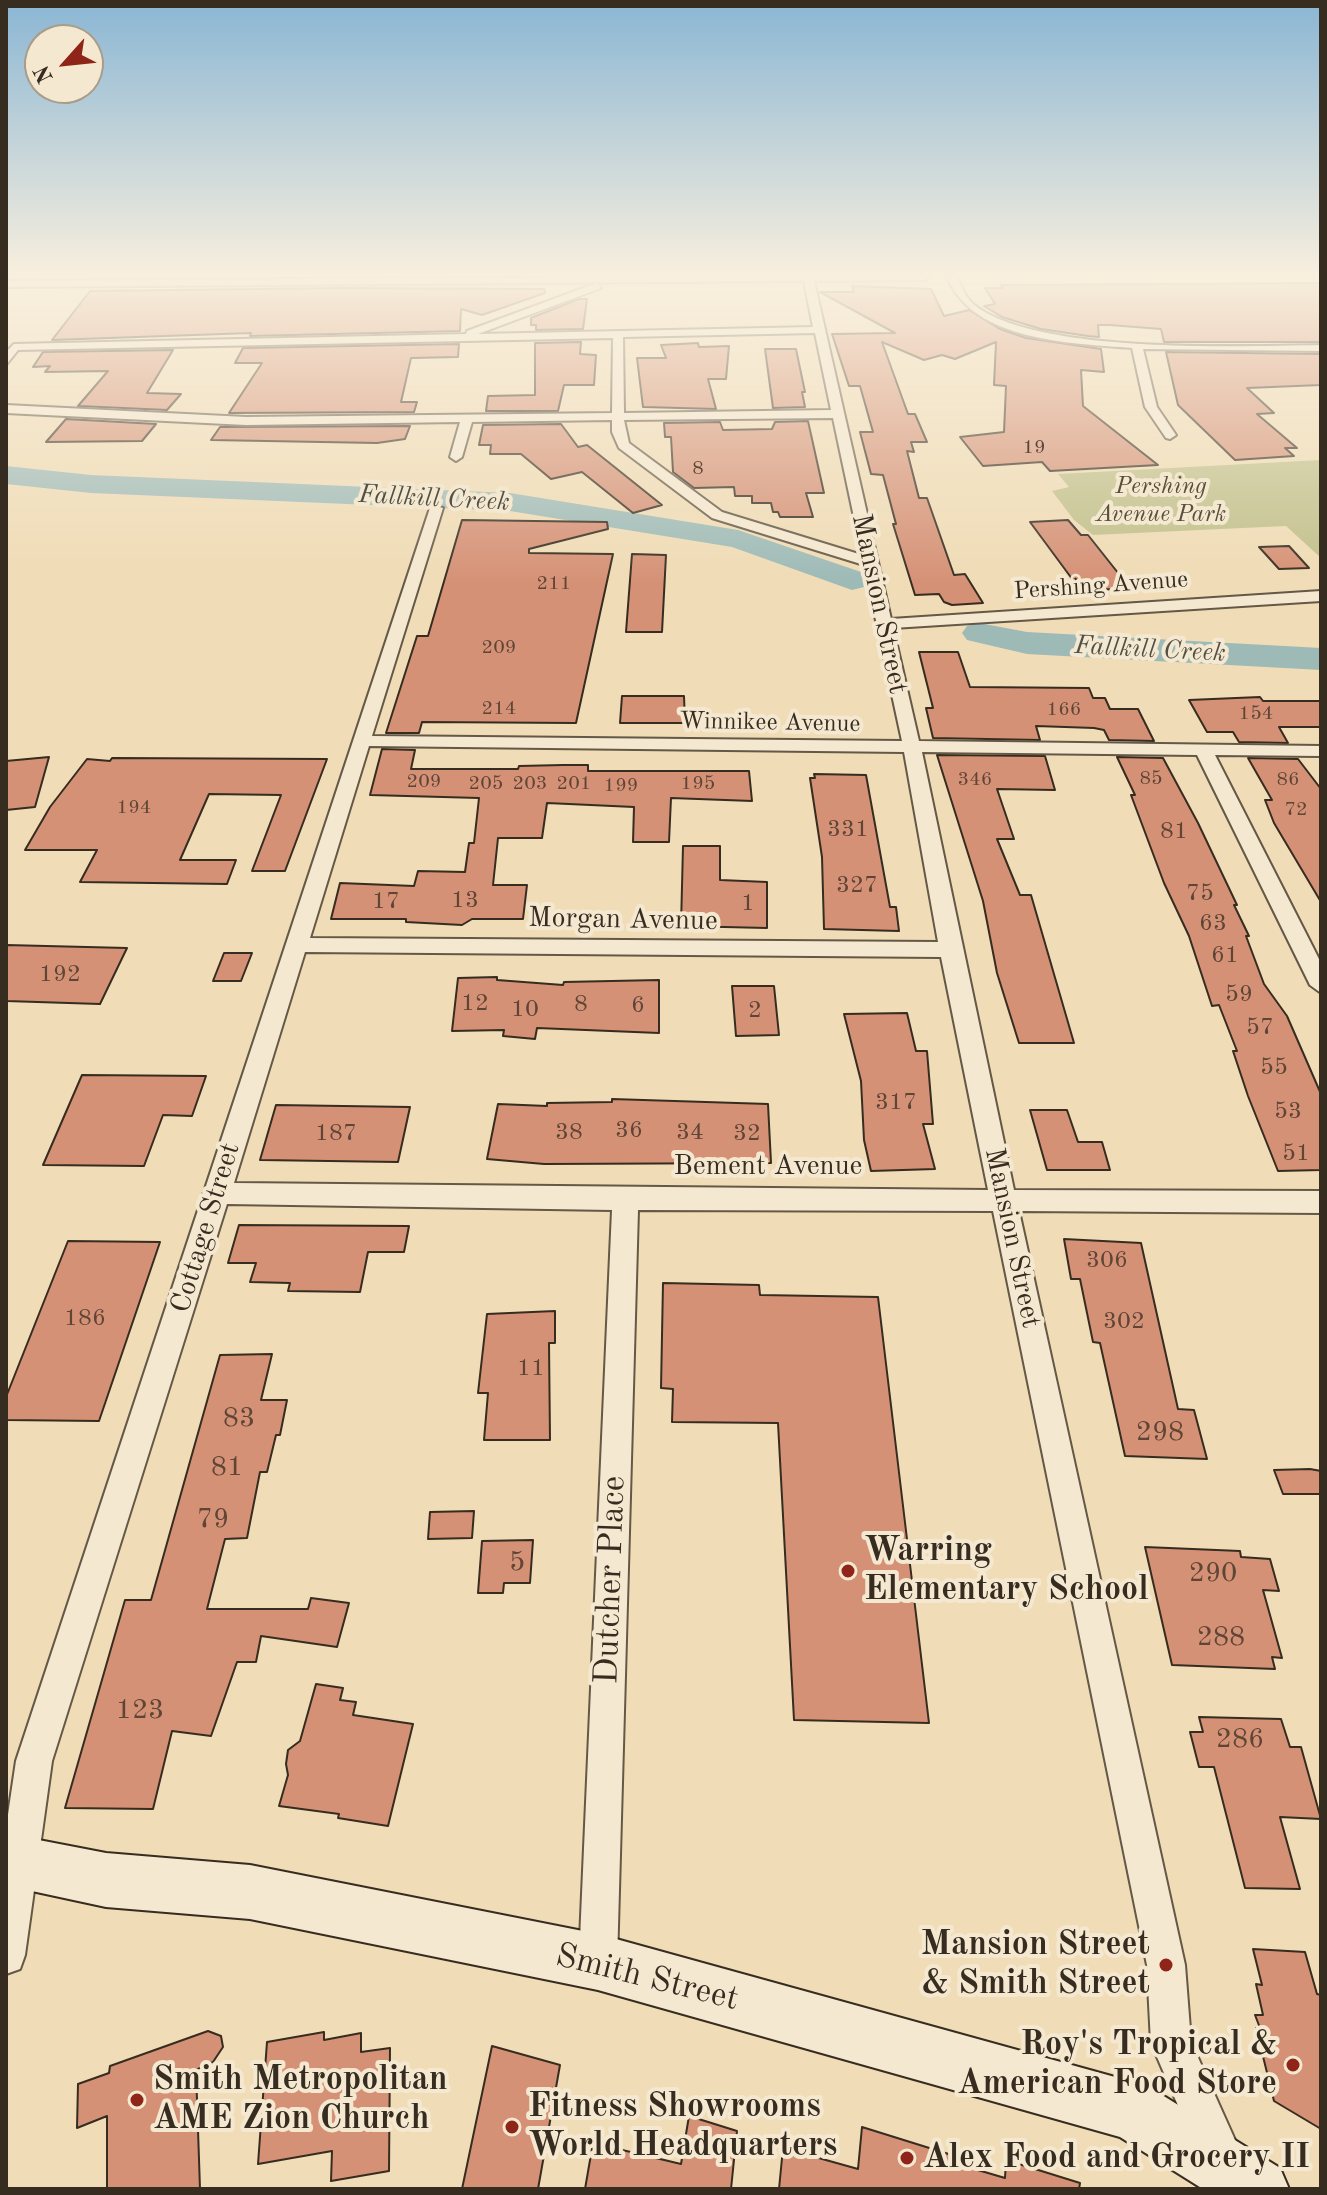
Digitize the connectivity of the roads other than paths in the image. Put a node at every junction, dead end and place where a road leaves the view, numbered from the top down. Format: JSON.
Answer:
{"nodes":[{"id":1,"x":618,"y":379,"type":"edge"},
{"id":2,"x":831,"y":379,"type":"edge"},
{"id":3,"x":1145,"y":379,"type":"edge"},
{"id":4,"x":6,"y":409,"type":"edge"},
{"id":5,"x":838,"y":414,"type":"junction"},
{"id":6,"x":618,"y":417,"type":"junction"},
{"id":7,"x":467,"y":418,"type":"junction"},
{"id":8,"x":1170,"y":435,"type":"dead end"},
{"id":9,"x":456,"y":457,"type":"dead end"},
{"id":10,"x":436,"y":508,"type":"dead end"},
{"id":11,"x":871,"y":562,"type":"junction"},
{"id":12,"x":1321,"y":596,"type":"edge"},
{"id":13,"x":885,"y":624,"type":"junction"},
{"id":14,"x":362,"y":741,"type":"junction"},
{"id":15,"x":912,"y":748,"type":"junction"},
{"id":16,"x":1203,"y":750,"type":"junction"},
{"id":17,"x":1321,"y":751,"type":"edge"},
{"id":18,"x":295,"y":945,"type":"junction"},
{"id":19,"x":950,"y":950,"type":"junction"},
{"id":20,"x":1321,"y":985,"type":"edge"},
{"id":21,"x":216,"y":1193,"type":"junction"},
{"id":22,"x":625,"y":1199,"type":"junction"},
{"id":23,"x":1003,"y":1202,"type":"junction"},
{"id":24,"x":1321,"y":1202,"type":"edge"},
{"id":25,"x":12,"y":1863,"type":"edge"},
{"id":26,"x":6,"y":1955,"type":"edge"},
{"id":27,"x":598,"y":1962,"type":"junction"},
{"id":28,"x":1241,"y":2184,"type":"edge"}],
"edges":[{"from":1,"to":6,"type":"street"},
{"from":2,"to":5,"type":"street","name":"Mansion Street"},
{"from":3,"to":8,"type":"street"},
{"from":4,"to":7,"type":"street"},
{"from":5,"to":6,"type":"street"},
{"from":5,"to":11,"type":"street","name":"Mansion Street"},
{"from":6,"to":7,"type":"street"},
{"from":6,"to":11,"type":"street"},
{"from":7,"to":9,"type":"street"},
{"from":10,"to":14,"type":"street","name":"Cottage Street"},
{"from":11,"to":13,"type":"street","name":"Mansion Street"},
{"from":12,"to":13,"type":"street","name":"Pershing Avenue"},
{"from":13,"to":15,"type":"street","name":"Mansion Street"},
{"from":14,"to":15,"type":"street","name":"Winnikee Avenue"},
{"from":14,"to":18,"type":"street","name":"Cottage Street"},
{"from":15,"to":16,"type":"street","name":"Winnikee Avenue"},
{"from":15,"to":19,"type":"street","name":"Mansion Street"},
{"from":16,"to":17,"type":"street","name":"Winnikee Avenue"},
{"from":16,"to":20,"type":"street"},
{"from":18,"to":19,"type":"street","name":"Morgan Avenue"},
{"from":18,"to":21,"type":"street","name":"Cottage Street"},
{"from":19,"to":23,"type":"street","name":"Mansion Street"},
{"from":21,"to":22,"type":"street","name":"Bement Avenue"},
{"from":21,"to":25,"type":"street","name":"Cottage Street"},
{"from":22,"to":23,"type":"street","name":"Bement Avenue"},
{"from":22,"to":27,"type":"street","name":"Dutcher Place"},
{"from":23,"to":24,"type":"street","name":"Bement Avenue"},
{"from":23,"to":28,"type":"street","name":"Mansion Street"},
{"from":25,"to":26,"type":"street","name":"Cottage Street"},
{"from":25,"to":27,"type":"street","name":"Smith Street"},
{"from":27,"to":28,"type":"street","name":"Smith Street"}]}
